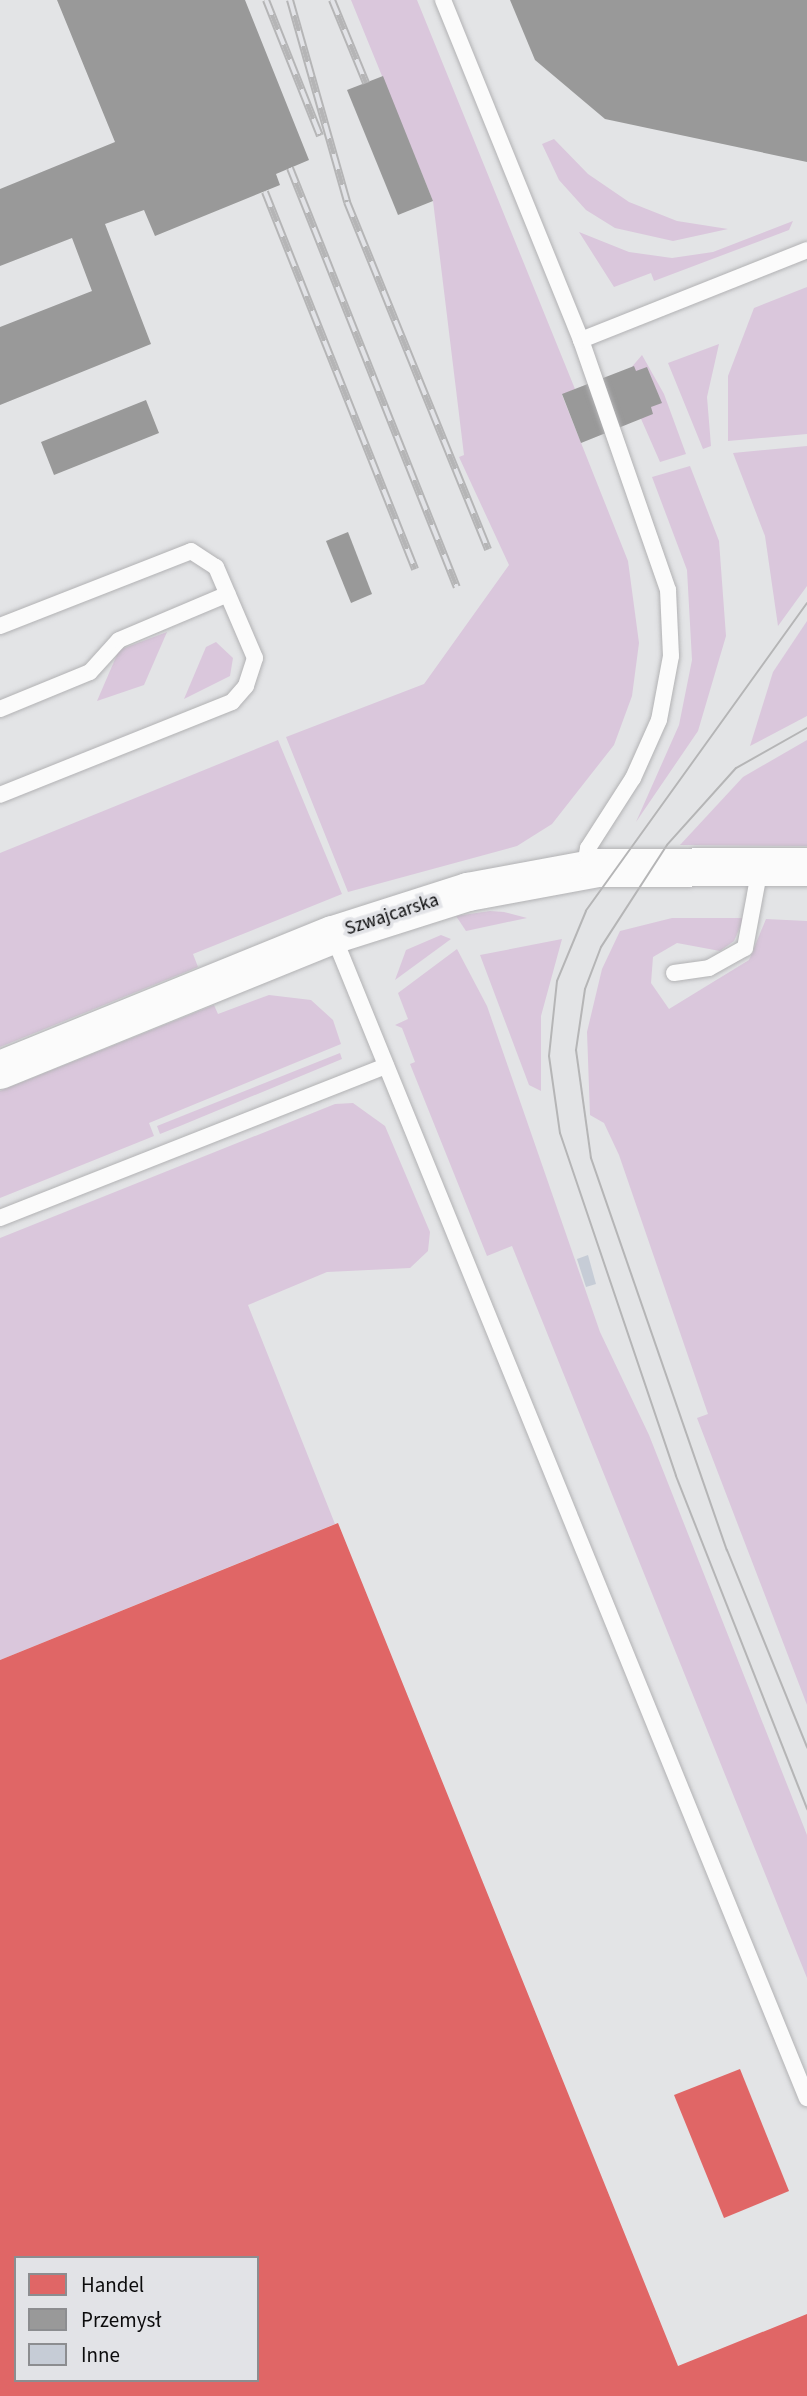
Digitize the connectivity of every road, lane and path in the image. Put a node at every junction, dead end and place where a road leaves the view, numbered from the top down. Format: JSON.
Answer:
{"nodes":[{"id":1,"x":443,"y":0,"type":"edge"},
{"id":2,"x":807,"y":250,"type":"edge"},
{"id":3,"x":581,"y":340,"type":"junction"},
{"id":4,"x":228,"y":594,"type":"junction"},
{"id":5,"x":0,"y":626,"type":"edge"},
{"id":6,"x":0,"y":709,"type":"edge"},
{"id":7,"x":0,"y":795,"type":"edge"},
{"id":8,"x":760,"y":867,"type":"junction"},
{"id":9,"x":807,"y":867,"type":"edge"},
{"id":10,"x":584,"y":870,"type":"junction"},
{"id":11,"x":333,"y":935,"type":"junction"},
{"id":12,"x":674,"y":973,"type":"dead end"},
{"id":13,"x":386,"y":1066,"type":"junction"},
{"id":14,"x":0,"y":1070,"type":"edge"},
{"id":15,"x":0,"y":1218,"type":"edge"},
{"id":16,"x":807,"y":2098,"type":"edge"}],
"edges":[{"from":1,"to":3,"type":"lane"},
{"from":2,"to":3,"type":"lane"},
{"from":3,"to":10,"type":"lane"},
{"from":4,"to":5,"type":"lane"},
{"from":4,"to":6,"type":"lane"},
{"from":4,"to":7,"type":"lane"},
{"from":8,"to":9,"type":"street","name":"Szwajcarska"},
{"from":8,"to":10,"type":"street","name":"Szwajcarska"},
{"from":8,"to":12,"type":"lane"},
{"from":10,"to":11,"type":"street","name":"Szwajcarska"},
{"from":11,"to":13,"type":"lane"},
{"from":11,"to":14,"type":"street","name":"Szwajcarska"},
{"from":13,"to":15,"type":"lane"},
{"from":13,"to":16,"type":"lane"}]}
